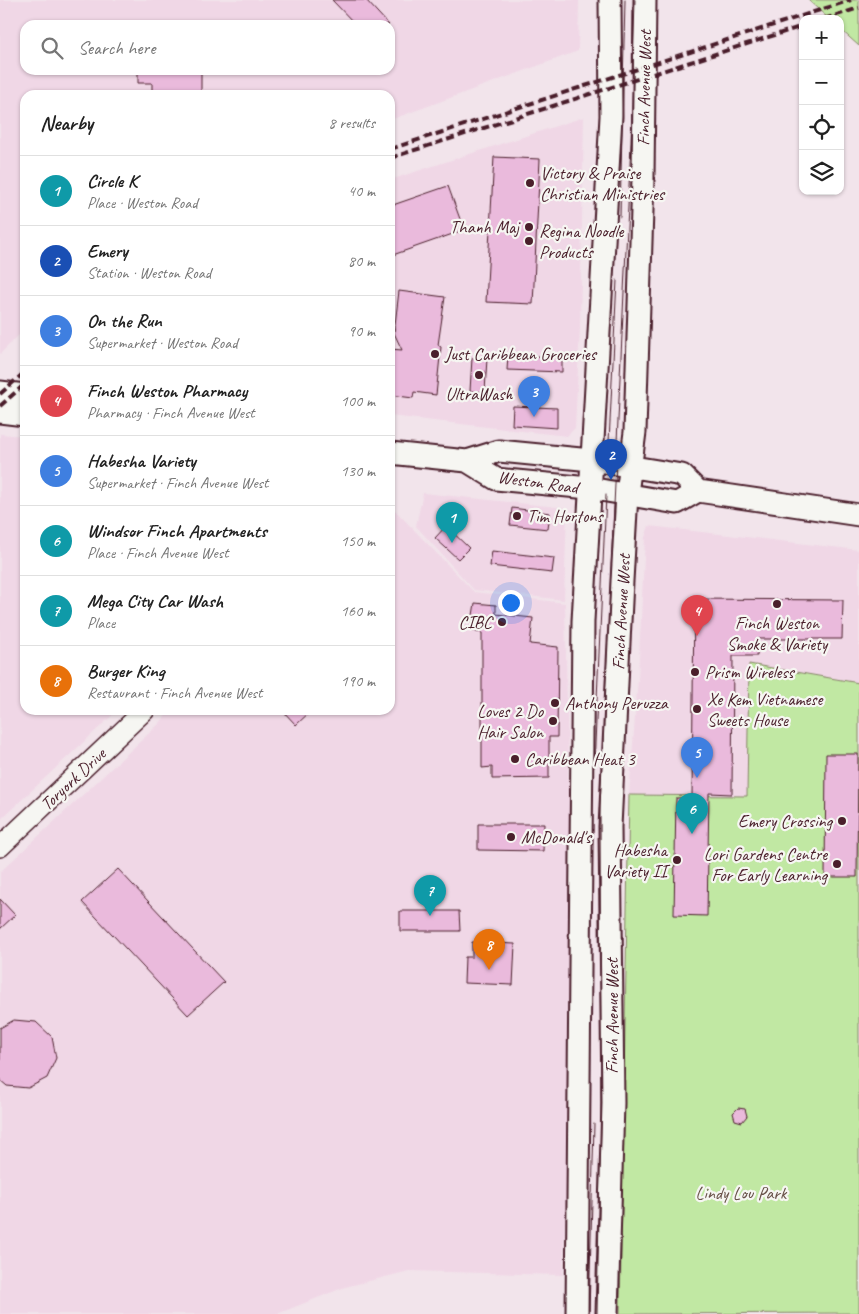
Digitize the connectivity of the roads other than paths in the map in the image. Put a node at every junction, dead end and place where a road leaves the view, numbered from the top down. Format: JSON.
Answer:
{"nodes":[{"id":1,"x":610,"y":0,"type":"edge"},
{"id":2,"x":645,"y":0,"type":"edge"},
{"id":3,"x":0,"y":392,"type":"edge"},
{"id":4,"x":20,"y":394,"type":"edge"},
{"id":5,"x":0,"y":412,"type":"edge"},
{"id":6,"x":20,"y":414,"type":"edge"},
{"id":7,"x":395,"y":454,"type":"edge"},
{"id":8,"x":591,"y":460,"type":"junction"},
{"id":9,"x":467,"y":461,"type":"junction"},
{"id":10,"x":631,"y":468,"type":"junction"},
{"id":11,"x":588,"y":488,"type":"junction"},
{"id":12,"x":698,"y":491,"type":"junction"},
{"id":13,"x":627,"y":494,"type":"junction"},
{"id":14,"x":859,"y":516,"type":"edge"},
{"id":15,"x":140,"y":715,"type":"edge"},
{"id":16,"x":0,"y":847,"type":"edge"},
{"id":17,"x":577,"y":1314,"type":"edge"},
{"id":18,"x":607,"y":1314,"type":"edge"}],
"edges":[{"from":1,"to":8,"type":"main road","name":"Finch Avenue West"},
{"from":2,"to":10,"type":"main road","name":"Finch Avenue West"},
{"from":3,"to":4,"type":"main road"},
{"from":5,"to":6,"type":"main road"},
{"from":7,"to":9,"type":"main road","name":"Weston Road"},
{"from":8,"to":9,"type":"main road","name":"Weston Road"},
{"from":8,"to":10,"type":"main road","name":"Weston Road"},
{"from":8,"to":11,"type":"main road","name":"Finch Avenue West"},
{"from":9,"to":11,"type":"main road","name":"Weston Road"},
{"from":10,"to":12,"type":"main road","name":"Weston Road"},
{"from":10,"to":13,"type":"main road","name":"Finch Avenue West"},
{"from":11,"to":13,"type":"main road","name":"Weston Road"},
{"from":11,"to":17,"type":"main road","name":"Finch Avenue West"},
{"from":12,"to":13,"type":"main road","name":"Weston Road"},
{"from":12,"to":14,"type":"main road"},
{"from":13,"to":18,"type":"main road","name":"Finch Avenue West"},
{"from":15,"to":16,"type":"street","name":"Toryork Drive"}]}
